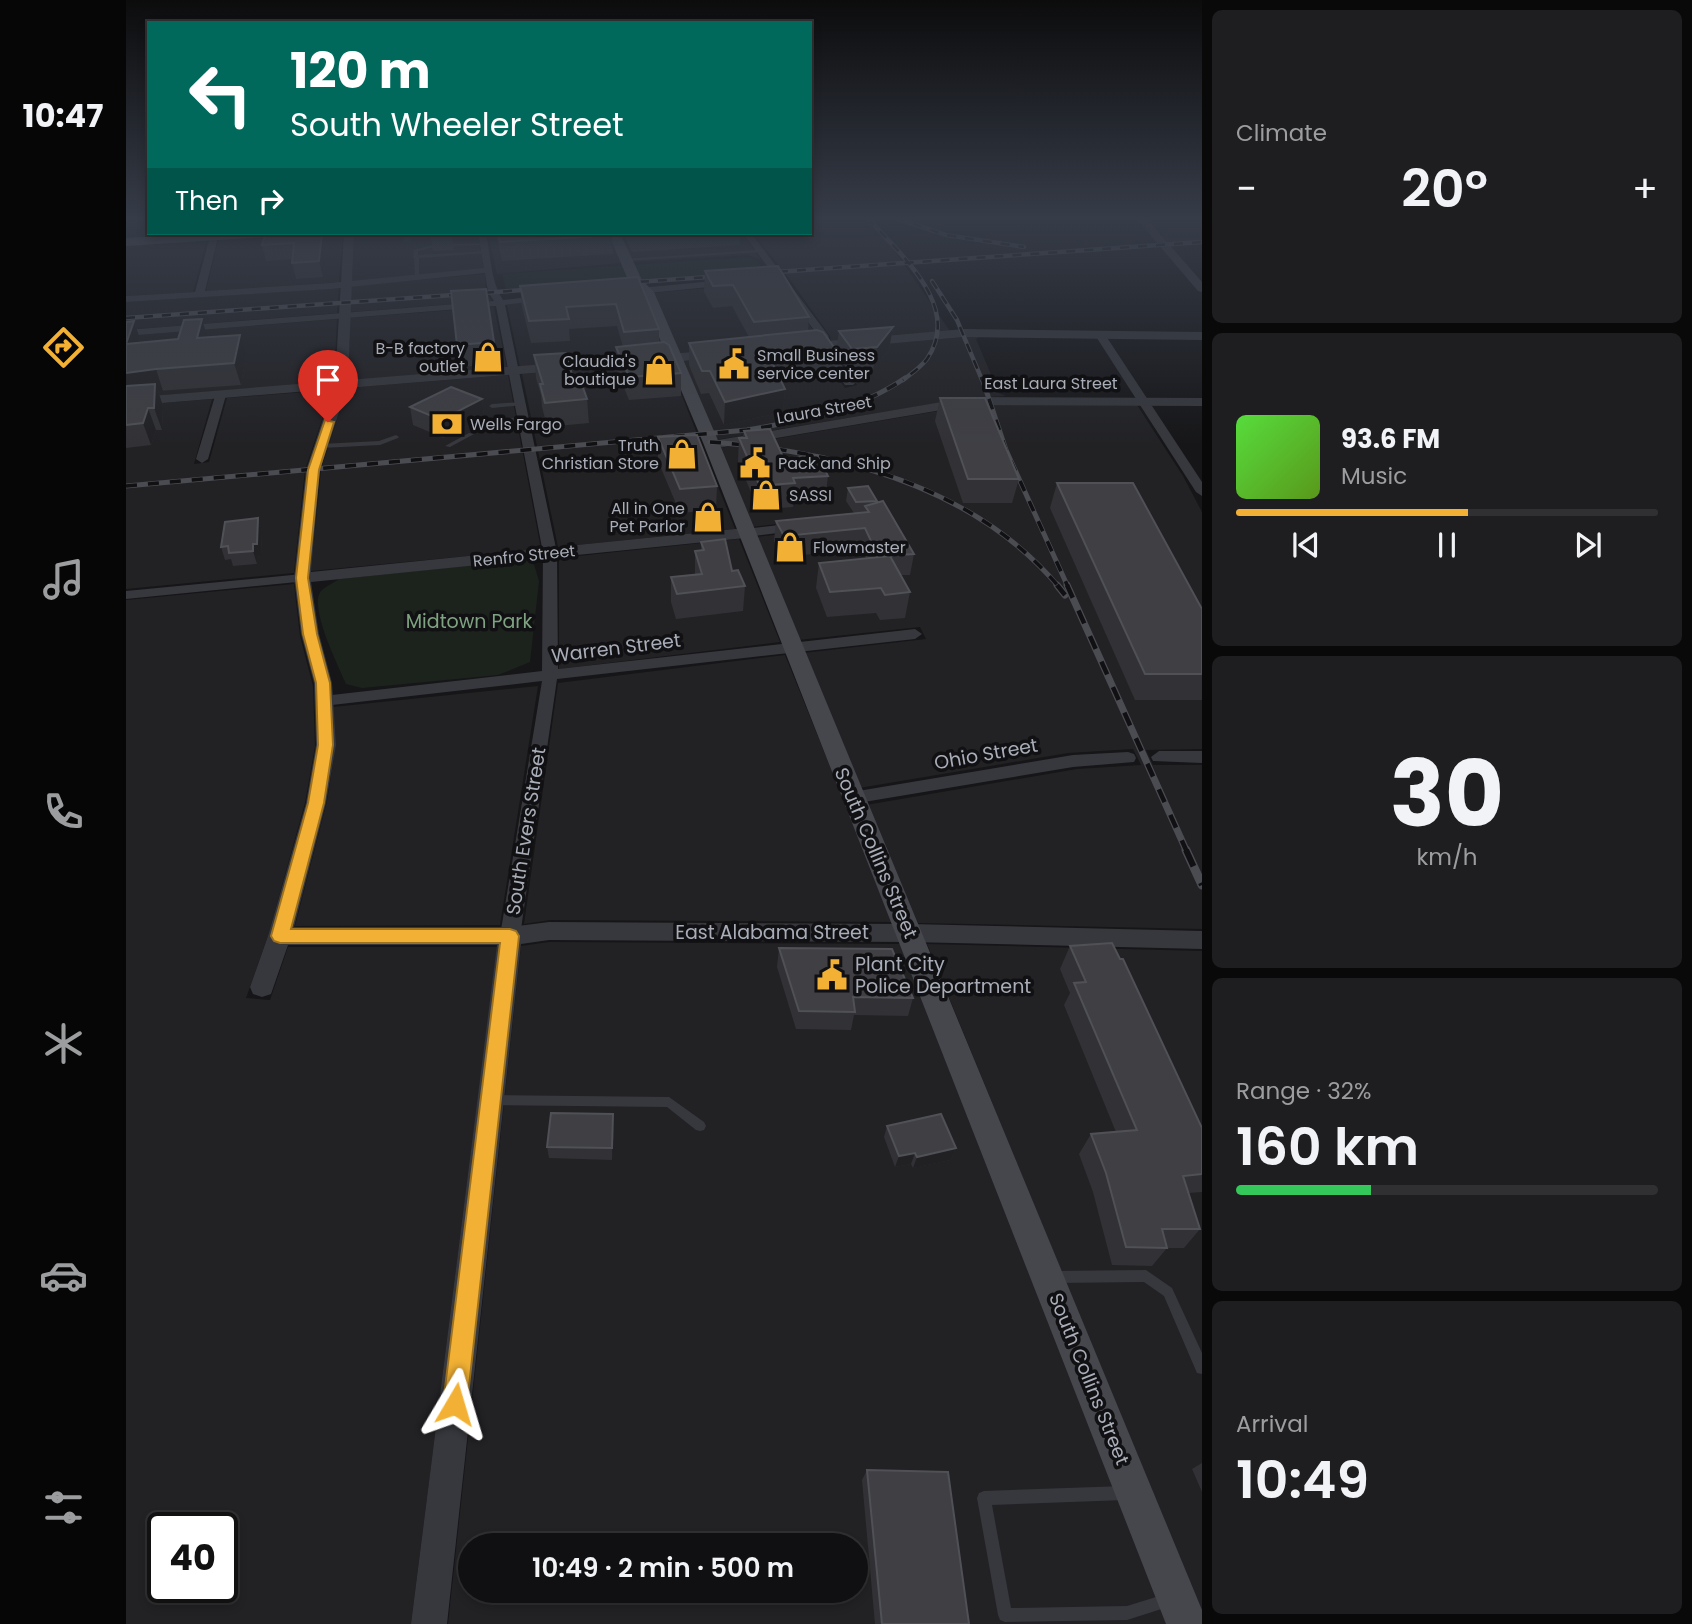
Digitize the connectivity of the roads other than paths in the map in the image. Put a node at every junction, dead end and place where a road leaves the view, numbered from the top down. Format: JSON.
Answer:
{"nodes":[{"id":1,"x":199,"y":294,"type":"joint"},
{"id":2,"x":202,"y":294,"type":"edge"},
{"id":3,"x":344,"y":294,"type":"edge"},
{"id":4,"x":495,"y":294,"type":"edge"},
{"id":5,"x":644,"y":294,"type":"edge"},
{"id":6,"x":791,"y":294,"type":"edge"},
{"id":7,"x":557,"y":296,"type":"edge"},
{"id":8,"x":496,"y":298,"type":"junction"},
{"id":9,"x":126,"y":299,"type":"edge"},
{"id":10,"x":343,"y":316,"type":"junction"},
{"id":11,"x":126,"y":333,"type":"edge"},
{"id":12,"x":1100,"y":335,"type":"junction"},
{"id":13,"x":1202,"y":336,"type":"edge"},
{"id":14,"x":825,"y":346,"type":"junction"},
{"id":15,"x":791,"y":348,"type":"edge"},
{"id":16,"x":734,"y":353,"type":"edge"},
{"id":17,"x":674,"y":358,"type":"junction"},
{"id":18,"x":514,"y":371,"type":"junction"},
{"id":19,"x":849,"y":383,"type":"dead end"},
{"id":20,"x":341,"y":385,"type":"junction"},
{"id":21,"x":220,"y":395,"type":"junction"},
{"id":22,"x":1141,"y":401,"type":"junction"},
{"id":23,"x":126,"y":402,"type":"edge"},
{"id":24,"x":1202,"y":402,"type":"edge"},
{"id":25,"x":523,"y":412,"type":"junction"},
{"id":26,"x":900,"y":414,"type":"joint"},
{"id":27,"x":498,"y":421,"type":"junction"},
{"id":28,"x":484,"y":426,"type":"dead end"},
{"id":29,"x":471,"y":434,"type":"dead end"},
{"id":30,"x":396,"y":437,"type":"dead end"},
{"id":31,"x":712,"y":445,"type":"junction"},
{"id":32,"x":321,"y":446,"type":"junction"},
{"id":33,"x":448,"y":446,"type":"dead end"},
{"id":34,"x":202,"y":459,"type":"dead end"},
{"id":35,"x":1202,"y":492,"type":"edge"},
{"id":36,"x":818,"y":525,"type":"edge"},
{"id":37,"x":745,"y":533,"type":"junction"},
{"id":38,"x":550,"y":553,"type":"junction"},
{"id":39,"x":302,"y":578,"type":"junction"},
{"id":40,"x":126,"y":595,"type":"edge"},
{"id":41,"x":915,"y":635,"type":"dead end"},
{"id":42,"x":791,"y":648,"type":"junction"},
{"id":43,"x":550,"y":677,"type":"junction"},
{"id":44,"x":323,"y":701,"type":"junction"},
{"id":45,"x":1159,"y":757,"type":"dead end"},
{"id":46,"x":1202,"y":757,"type":"edge"},
{"id":47,"x":1128,"y":758,"type":"dead end"},
{"id":48,"x":852,"y":798,"type":"junction"},
{"id":49,"x":910,"y":933,"type":"junction"},
{"id":50,"x":280,"y":936,"type":"junction"},
{"id":51,"x":510,"y":936,"type":"junction"},
{"id":52,"x":1202,"y":940,"type":"edge"},
{"id":53,"x":262,"y":987,"type":"dead end"},
{"id":54,"x":490,"y":1100,"type":"junction"},
{"id":55,"x":700,"y":1126,"type":"dead end"},
{"id":56,"x":1048,"y":1277,"type":"junction"},
{"id":57,"x":1202,"y":1368,"type":"edge"},
{"id":58,"x":1134,"y":1492,"type":"junction"},
{"id":59,"x":1182,"y":1611,"type":"edge"},
{"id":60,"x":1005,"y":1620,"type":"edge"},
{"id":61,"x":429,"y":1624,"type":"edge"}],
"edges":[{"from":1,"to":2,"type":"street"},
{"from":1,"to":9,"type":"street"},
{"from":3,"to":10,"type":"street"},
{"from":4,"to":8,"type":"street","name":"South Evers Street"},
{"from":5,"to":17,"type":"main road","name":"South Collins Street"},
{"from":6,"to":14,"type":"street"},
{"from":7,"to":8,"type":"street"},
{"from":8,"to":10,"type":"street"},
{"from":8,"to":18,"type":"street","name":"South Evers Street"},
{"from":10,"to":11,"type":"street"},
{"from":10,"to":20,"type":"street"},
{"from":12,"to":13,"type":"street"},
{"from":12,"to":14,"type":"street"},
{"from":12,"to":22,"type":"street"},
{"from":14,"to":15,"type":"street"},
{"from":14,"to":19,"type":"street"},
{"from":16,"to":17,"type":"street"},
{"from":17,"to":18,"type":"street"},
{"from":17,"to":31,"type":"main road","name":"South Collins Street"},
{"from":18,"to":20,"type":"street"},
{"from":18,"to":25,"type":"street","name":"South Evers Street"},
{"from":20,"to":21,"type":"street"},
{"from":20,"to":32,"type":"street"},
{"from":21,"to":23,"type":"street"},
{"from":21,"to":34,"type":"street"},
{"from":22,"to":24,"type":"street","name":"East Laura Street"},
{"from":22,"to":26,"type":"street","name":"East Laura Street"},
{"from":22,"to":35,"type":"street"},
{"from":25,"to":27,"type":"lane"},
{"from":25,"to":27,"type":"lane"},
{"from":25,"to":38,"type":"street","name":"South Evers Street"},
{"from":26,"to":31,"type":"street","name":"Laura Street"},
{"from":27,"to":28,"type":"lane"},
{"from":29,"to":33,"type":"lane"},
{"from":30,"to":32,"type":"lane"},
{"from":31,"to":37,"type":"main road","name":"South Collins Street"},
{"from":32,"to":39,"type":"street"},
{"from":36,"to":37,"type":"street"},
{"from":37,"to":38,"type":"street","name":"Renfro Street"},
{"from":37,"to":42,"type":"main road","name":"South Collins Street"},
{"from":38,"to":39,"type":"street","name":"Renfro Street"},
{"from":38,"to":43,"type":"street","name":"South Evers Street"},
{"from":39,"to":40,"type":"street"},
{"from":39,"to":44,"type":"street"},
{"from":41,"to":42,"type":"street","name":"Warren Street"},
{"from":42,"to":43,"type":"street","name":"Warren Street"},
{"from":42,"to":48,"type":"main road","name":"South Collins Street"},
{"from":43,"to":44,"type":"street","name":"Warren Street"},
{"from":43,"to":51,"type":"street","name":"South Evers Street"},
{"from":44,"to":50,"type":"street"},
{"from":45,"to":46,"type":"street"},
{"from":47,"to":48,"type":"street","name":"Ohio Street"},
{"from":48,"to":49,"type":"main road","name":"South Collins Street"},
{"from":49,"to":51,"type":"street","name":"East Alabama Street"},
{"from":49,"to":52,"type":"street","name":"East Alabama Street"},
{"from":49,"to":56,"type":"main road","name":"South Collins Street"},
{"from":50,"to":51,"type":"street","name":"East Alabama Street"},
{"from":50,"to":53,"type":"street"},
{"from":51,"to":54,"type":"street","name":"South Evers Street"},
{"from":54,"to":55,"type":"lane"},
{"from":54,"to":61,"type":"street","name":"South Evers Street"},
{"from":56,"to":57,"type":"lane"},
{"from":56,"to":58,"type":"main road","name":"South Collins Street"},
{"from":58,"to":59,"type":"main road","name":"South Collins Street"},
{"from":58,"to":60,"type":"lane"},
{"from":59,"to":60,"type":"lane"}]}
